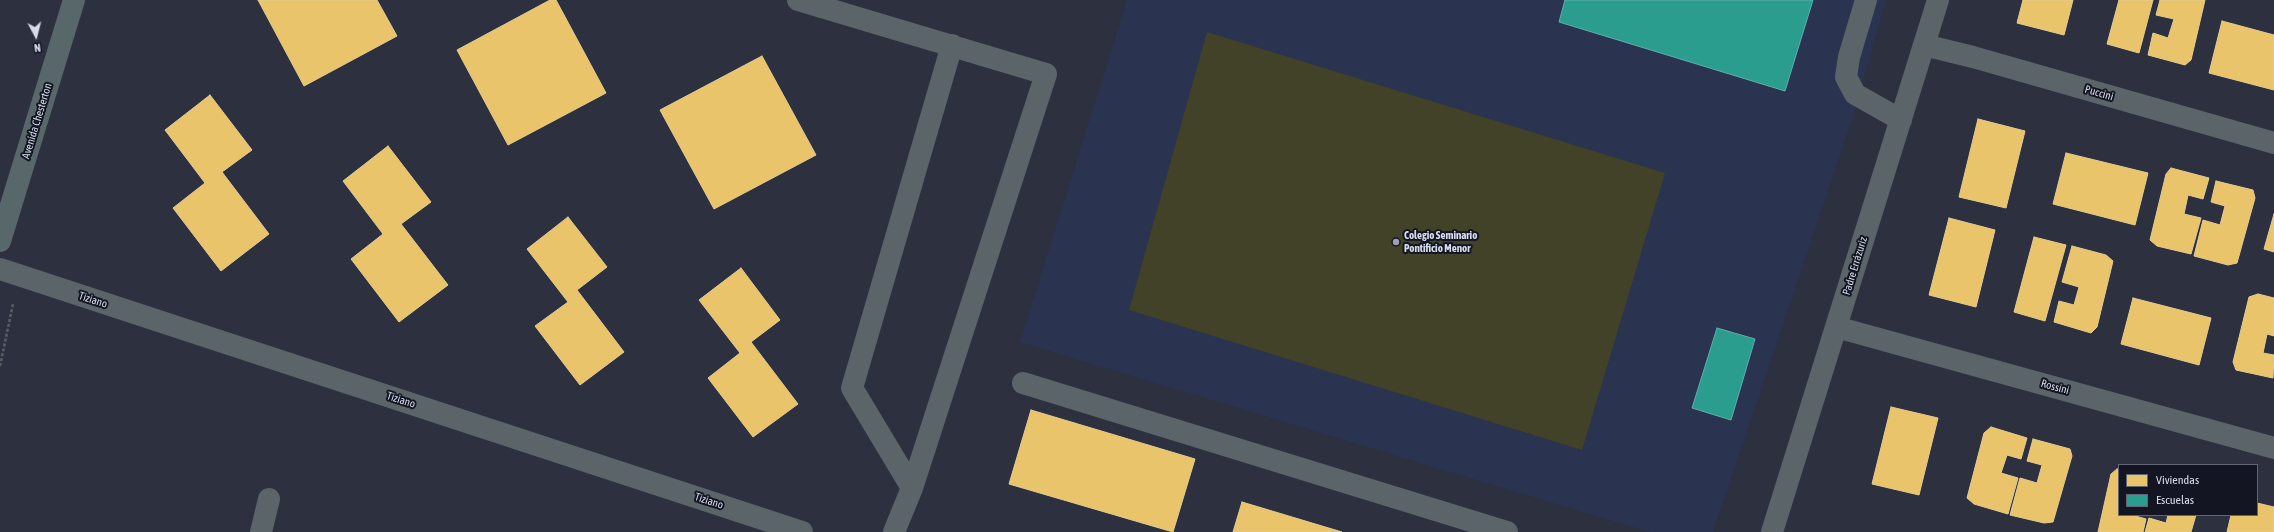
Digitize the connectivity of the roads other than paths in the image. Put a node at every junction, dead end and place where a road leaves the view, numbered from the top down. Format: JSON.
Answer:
{"nodes":[{"id":1,"x":74,"y":0,"type":"edge"},
{"id":2,"x":798,"y":0,"type":"edge"},
{"id":3,"x":1866,"y":0,"type":"edge"},
{"id":4,"x":1938,"y":0,"type":"edge"},
{"id":5,"x":952,"y":45,"type":"junction"},
{"id":6,"x":1924,"y":45,"type":"junction"},
{"id":7,"x":1900,"y":120,"type":"junction"},
{"id":8,"x":2274,"y":143,"type":"edge"},
{"id":9,"x":0,"y":241,"type":"edge"},
{"id":10,"x":0,"y":269,"type":"edge"},
{"id":11,"x":1836,"y":326,"type":"junction"},
{"id":12,"x":1023,"y":383,"type":"dead end"},
{"id":13,"x":2274,"y":448,"type":"edge"},
{"id":14,"x":912,"y":488,"type":"junction"},
{"id":15,"x":269,"y":499,"type":"dead end"},
{"id":16,"x":261,"y":532,"type":"edge"},
{"id":17,"x":802,"y":532,"type":"edge"},
{"id":18,"x":894,"y":532,"type":"edge"},
{"id":19,"x":1507,"y":532,"type":"edge"},
{"id":20,"x":1772,"y":532,"type":"edge"}],
"edges":[{"from":1,"to":9,"type":"main road","name":"Avenida Chesterton"},
{"from":2,"to":5,"type":"street"},
{"from":3,"to":7,"type":"street"},
{"from":4,"to":6,"type":"street","name":"Padre Errázuriz"},
{"from":5,"to":14,"type":"street"},
{"from":5,"to":14,"type":"street"},
{"from":6,"to":7,"type":"street","name":"Padre Errázuriz"},
{"from":6,"to":8,"type":"street","name":"Puccini"},
{"from":7,"to":11,"type":"street","name":"Padre Errázuriz"},
{"from":10,"to":17,"type":"street","name":"Tiziano"},
{"from":11,"to":13,"type":"street","name":"Rossini"},
{"from":11,"to":20,"type":"street","name":"Padre Errázuriz"},
{"from":12,"to":19,"type":"street"},
{"from":14,"to":18,"type":"street"},
{"from":15,"to":16,"type":"street"}]}
